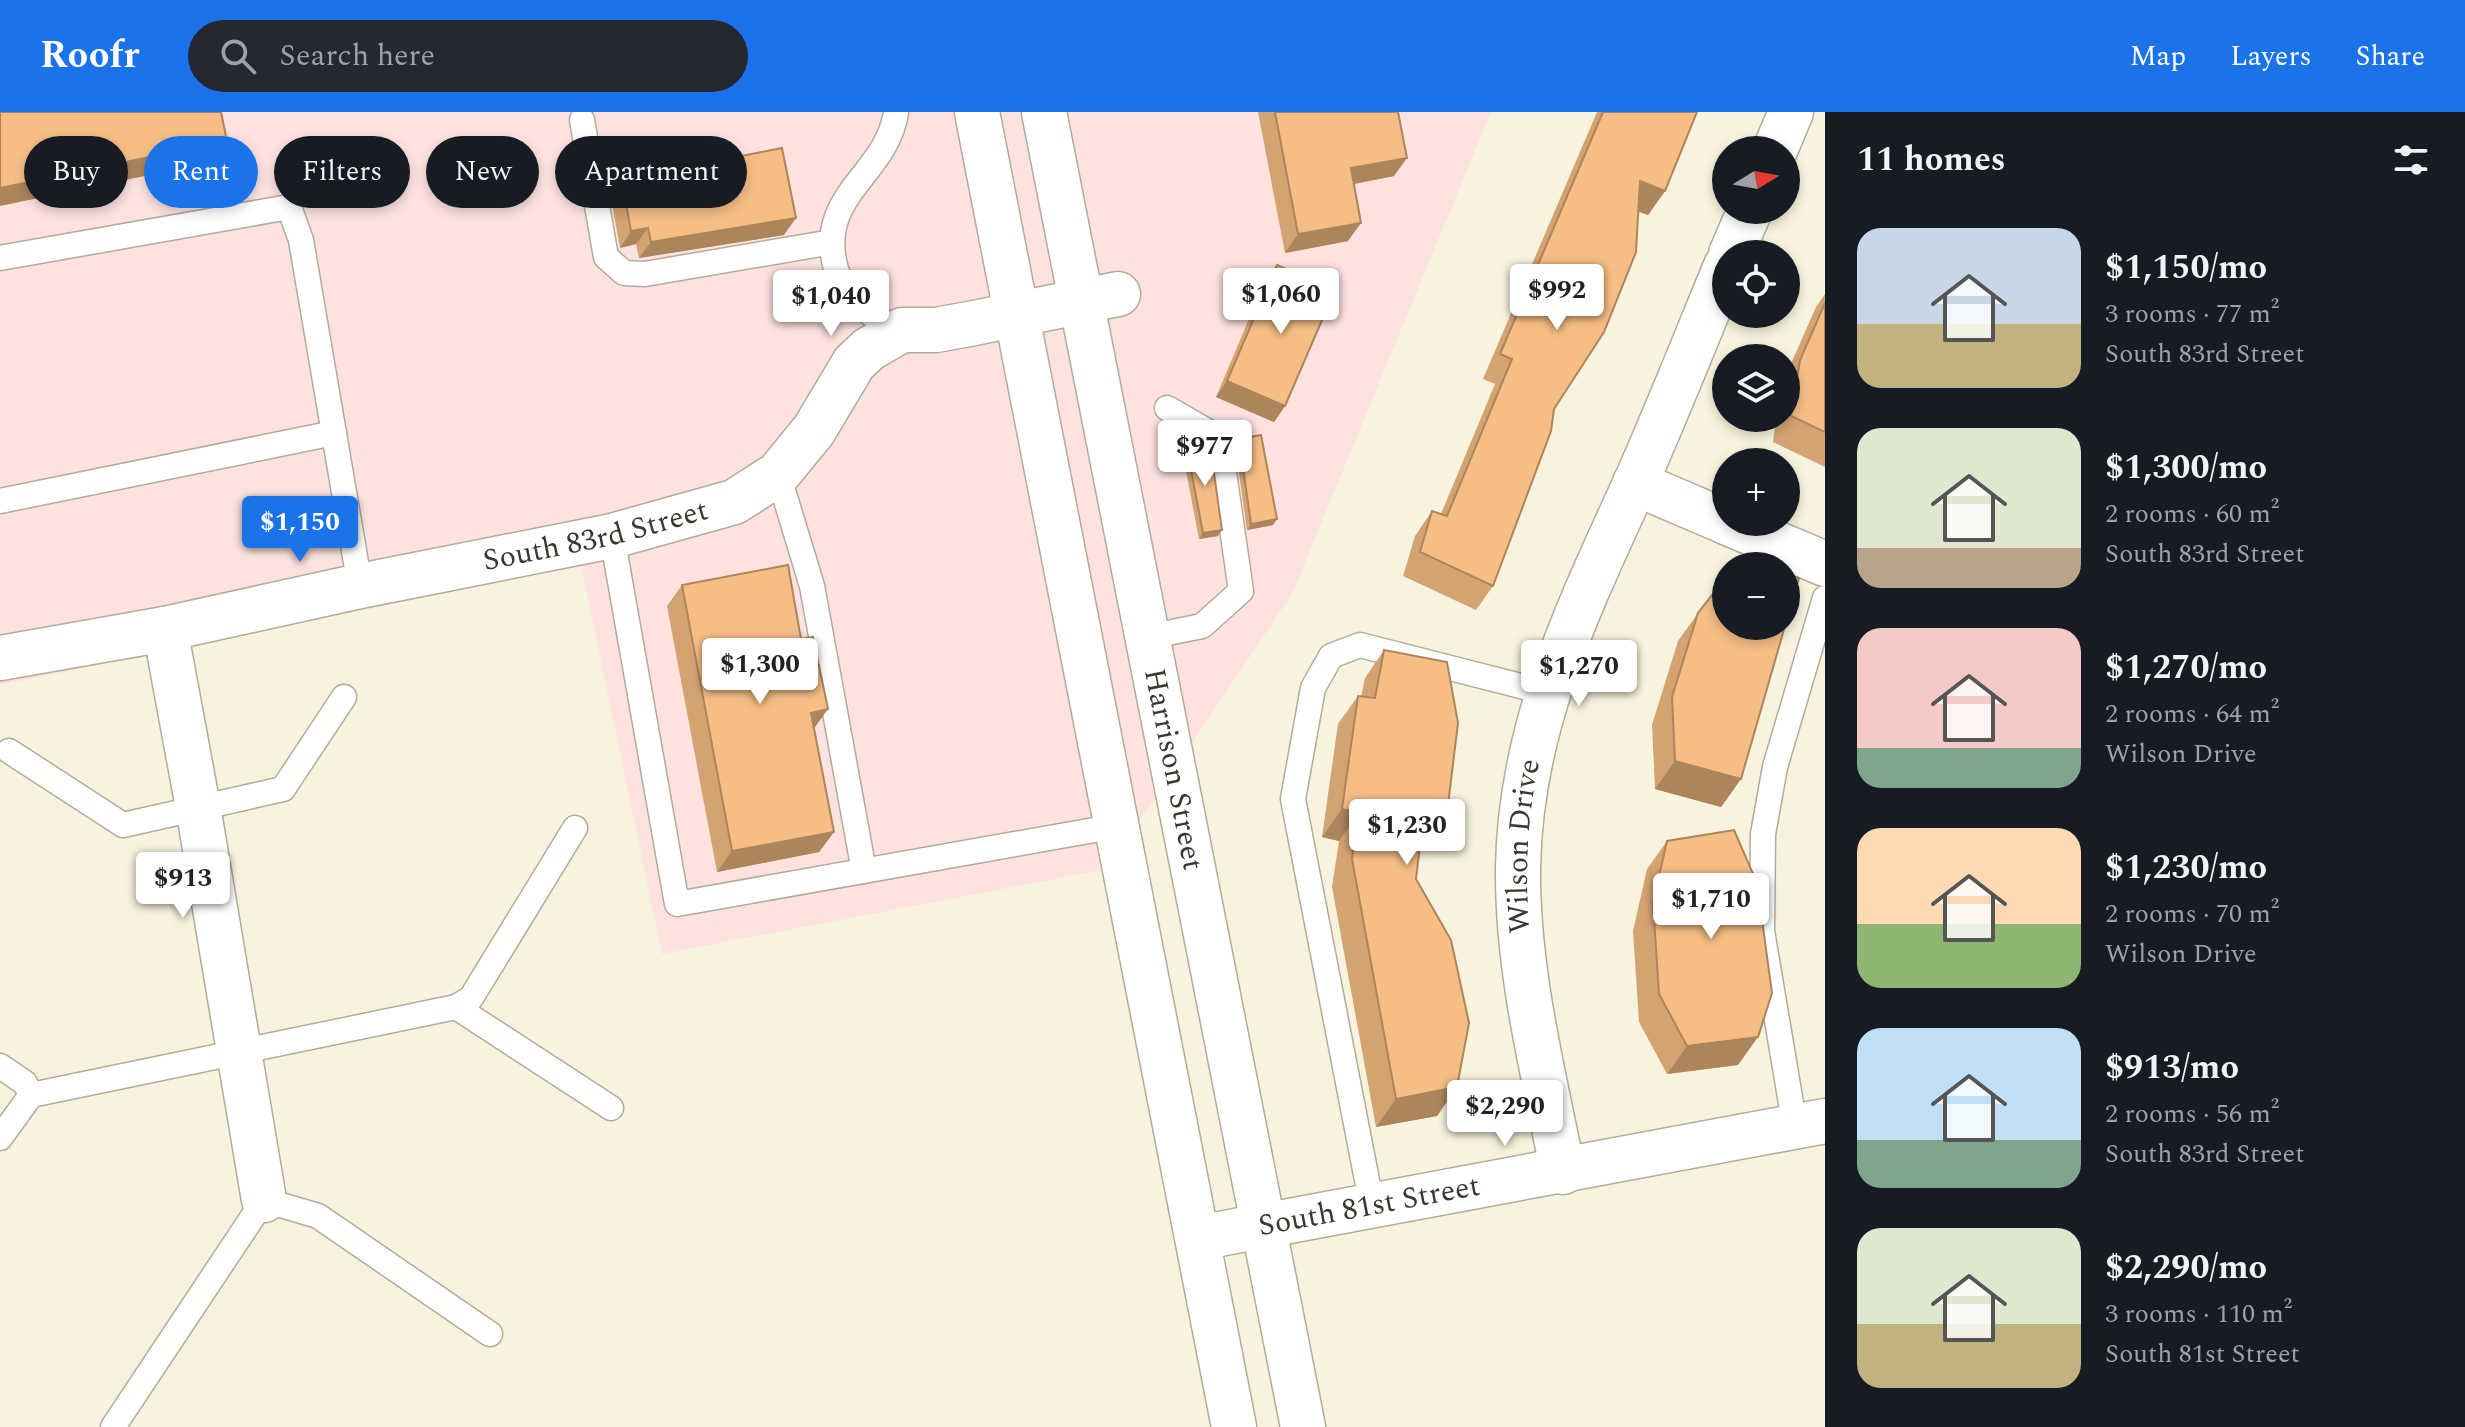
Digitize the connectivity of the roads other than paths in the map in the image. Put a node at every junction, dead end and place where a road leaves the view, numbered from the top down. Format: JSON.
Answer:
{"nodes":[{"id":1,"x":896,"y":112,"type":"edge"},
{"id":2,"x":977,"y":112,"type":"edge"},
{"id":3,"x":1044,"y":112,"type":"edge"},
{"id":4,"x":1791,"y":112,"type":"edge"},
{"id":5,"x":582,"y":120,"type":"dead end"},
{"id":6,"x":1781,"y":136,"type":"edge"},
{"id":7,"x":832,"y":242,"type":"junction"},
{"id":8,"x":0,"y":258,"type":"edge"},
{"id":9,"x":1100,"y":297,"type":"junction"},
{"id":10,"x":1712,"y":299,"type":"edge"},
{"id":11,"x":1017,"y":315,"type":"junction"},
{"id":12,"x":902,"y":330,"type":"junction"},
{"id":13,"x":1167,"y":408,"type":"dead end"},
{"id":14,"x":334,"y":433,"type":"junction"},
{"id":15,"x":778,"y":474,"type":"junction"},
{"id":16,"x":1635,"y":483,"type":"junction"},
{"id":17,"x":0,"y":501,"type":"edge"},
{"id":18,"x":1712,"y":516,"type":"edge"},
{"id":19,"x":612,"y":536,"type":"junction"},
{"id":20,"x":1759,"y":536,"type":"edge"},
{"id":21,"x":1825,"y":564,"type":"edge"},
{"id":22,"x":360,"y":586,"type":"junction"},
{"id":23,"x":1825,"y":598,"type":"edge"},
{"id":24,"x":165,"y":629,"type":"junction"},
{"id":25,"x":1148,"y":637,"type":"junction"},
{"id":26,"x":0,"y":658,"type":"edge"},
{"id":27,"x":1548,"y":693,"type":"junction"},
{"id":28,"x":344,"y":697,"type":"dead end"},
{"id":29,"x":9,"y":751,"type":"dead end"},
{"id":30,"x":198,"y":807,"type":"junction"},
{"id":31,"x":1117,"y":826,"type":"junction"},
{"id":32,"x":575,"y":828,"type":"dead end"},
{"id":33,"x":864,"y":871,"type":"junction"},
{"id":34,"x":456,"y":1007,"type":"junction"},
{"id":35,"x":239,"y":1051,"type":"junction"},
{"id":36,"x":0,"y":1066,"type":"edge"},
{"id":37,"x":31,"y":1095,"type":"junction"},
{"id":38,"x":611,"y":1108,"type":"dead end"},
{"id":39,"x":1810,"y":1124,"type":"edge"},
{"id":40,"x":0,"y":1138,"type":"edge"},
{"id":41,"x":1563,"y":1172,"type":"junction"},
{"id":42,"x":264,"y":1200,"type":"junction"},
{"id":43,"x":1372,"y":1206,"type":"junction"},
{"id":44,"x":1263,"y":1227,"type":"junction"},
{"id":45,"x":1198,"y":1238,"type":"junction"},
{"id":46,"x":490,"y":1334,"type":"dead end"},
{"id":47,"x":113,"y":1427,"type":"edge"},
{"id":48,"x":1234,"y":1427,"type":"edge"},
{"id":49,"x":1303,"y":1427,"type":"edge"}],
"edges":[{"from":1,"to":7,"type":"lane"},
{"from":2,"to":11,"type":"street"},
{"from":3,"to":9,"type":"street","name":"Harrison Street"},
{"from":4,"to":6,"type":"street"},
{"from":5,"to":7,"type":"lane"},
{"from":7,"to":12,"type":"lane"},
{"from":8,"to":14,"type":"lane"},
{"from":9,"to":11,"type":"street","name":"South 83rd Street"},
{"from":9,"to":25,"type":"street","name":"Harrison Street"},
{"from":10,"to":16,"type":"street","name":"Wilson Drive"},
{"from":11,"to":12,"type":"street","name":"South 83rd Street"},
{"from":11,"to":31,"type":"street"},
{"from":12,"to":15,"type":"street","name":"South 83rd Street"},
{"from":13,"to":25,"type":"lane"},
{"from":14,"to":17,"type":"lane"},
{"from":14,"to":22,"type":"lane"},
{"from":15,"to":19,"type":"street","name":"South 83rd Street"},
{"from":15,"to":33,"type":"lane"},
{"from":16,"to":18,"type":"street"},
{"from":16,"to":27,"type":"street","name":"Wilson Drive"},
{"from":19,"to":22,"type":"street","name":"South 83rd Street"},
{"from":19,"to":33,"type":"lane"},
{"from":20,"to":21,"type":"street"},
{"from":22,"to":24,"type":"street","name":"South 83rd Street"},
{"from":23,"to":39,"type":"lane"},
{"from":24,"to":26,"type":"street","name":"South 83rd Street"},
{"from":24,"to":30,"type":"street"},
{"from":25,"to":44,"type":"street","name":"Harrison Street"},
{"from":27,"to":41,"type":"street","name":"Wilson Drive"},
{"from":27,"to":43,"type":"lane"},
{"from":28,"to":30,"type":"lane"},
{"from":29,"to":30,"type":"lane"},
{"from":30,"to":35,"type":"street"},
{"from":31,"to":33,"type":"lane"},
{"from":31,"to":45,"type":"street"},
{"from":32,"to":34,"type":"lane"},
{"from":34,"to":35,"type":"lane"},
{"from":34,"to":38,"type":"lane"},
{"from":35,"to":37,"type":"lane"},
{"from":35,"to":42,"type":"street"},
{"from":36,"to":37,"type":"lane"},
{"from":37,"to":40,"type":"lane"},
{"from":39,"to":41,"type":"street","name":"South 81st Street"},
{"from":41,"to":43,"type":"street","name":"South 81st Street"},
{"from":42,"to":46,"type":"lane"},
{"from":42,"to":47,"type":"lane"},
{"from":43,"to":44,"type":"street","name":"South 81st Street"},
{"from":44,"to":45,"type":"street","name":"South 81st Street"},
{"from":44,"to":49,"type":"street","name":"Harrison Street"},
{"from":45,"to":48,"type":"street"}]}
